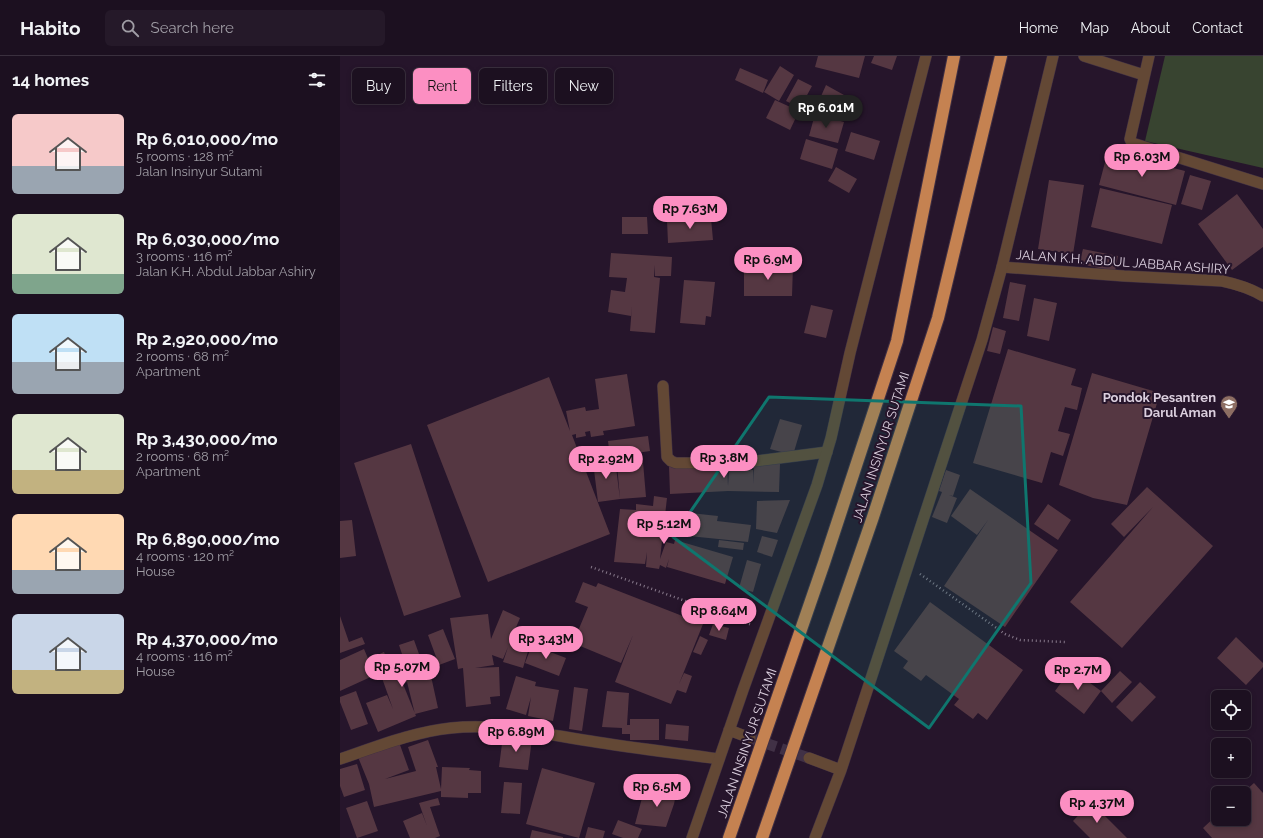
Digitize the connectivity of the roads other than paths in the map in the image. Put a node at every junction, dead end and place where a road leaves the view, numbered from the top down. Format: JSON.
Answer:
{"nodes":[{"id":1,"x":926,"y":56,"type":"edge"},
{"id":2,"x":954,"y":56,"type":"edge"},
{"id":3,"x":1001,"y":56,"type":"edge"},
{"id":4,"x":1053,"y":56,"type":"edge"},
{"id":5,"x":1084,"y":56,"type":"edge"},
{"id":6,"x":1149,"y":56,"type":"edge"},
{"id":7,"x":1144,"y":75,"type":"junction"},
{"id":8,"x":1263,"y":184,"type":"edge"},
{"id":9,"x":1002,"y":267,"type":"junction"},
{"id":10,"x":1263,"y":296,"type":"edge"},
{"id":11,"x":663,"y":386,"type":"dead end"},
{"id":12,"x":827,"y":452,"type":"junction"},
{"id":13,"x":729,"y":730,"type":"junction"},
{"id":14,"x":750,"y":738,"type":"tunnel mouth"},
{"id":15,"x":340,"y":758,"type":"edge"},
{"id":16,"x":809,"y":758,"type":"tunnel mouth"},
{"id":17,"x":719,"y":759,"type":"junction"},
{"id":18,"x":841,"y":770,"type":"junction"},
{"id":19,"x":692,"y":838,"type":"edge"},
{"id":20,"x":729,"y":838,"type":"edge"},
{"id":21,"x":762,"y":838,"type":"edge"},
{"id":22,"x":815,"y":838,"type":"edge"}],
"edges":[{"from":1,"to":12,"type":"street"},
{"from":2,"to":20,"type":"highway","name":"JALAN INSINYUR SUTAMI"},
{"from":3,"to":21,"type":"highway","name":"JALAN INSINYUR SUTAMI"},
{"from":4,"to":9,"type":"street"},
{"from":5,"to":7,"type":"street"},
{"from":6,"to":7,"type":"street"},
{"from":7,"to":8,"type":"street"},
{"from":9,"to":10,"type":"street","name":"JALAN K.H. ABDUL JABBAR ASHIRY"},
{"from":9,"to":18,"type":"street"},
{"from":11,"to":12,"type":"street"},
{"from":12,"to":13,"type":"street"},
{"from":13,"to":14,"type":"street"},
{"from":13,"to":17,"type":"street"},
{"from":15,"to":17,"type":"street"},
{"from":16,"to":18,"type":"street"},
{"from":17,"to":19,"type":"street"},
{"from":18,"to":22,"type":"street"}]}
